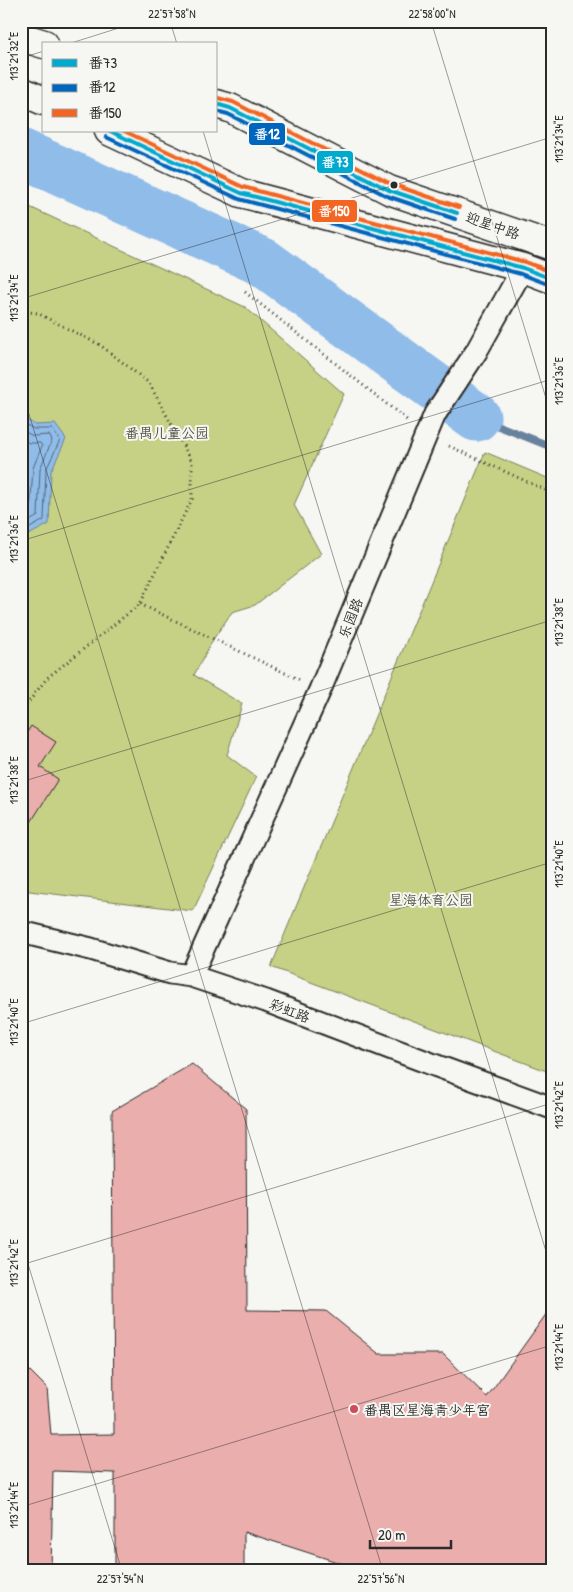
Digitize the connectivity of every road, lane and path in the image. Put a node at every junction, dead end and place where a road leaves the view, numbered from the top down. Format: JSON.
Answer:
{"nodes":[{"id":1,"x":21,"y":37,"type":"edge"},
{"id":2,"x":42,"y":43,"type":"edge"},
{"id":3,"x":21,"y":91,"type":"edge"},
{"id":4,"x":42,"y":100,"type":"edge"},
{"id":5,"x":218,"y":105,"type":"edge"},
{"id":6,"x":111,"y":132,"type":"edge"},
{"id":7,"x":552,"y":246,"type":"edge"},
{"id":8,"x":523,"y":268,"type":"junction"},
{"id":9,"x":552,"y":279,"type":"edge"},
{"id":10,"x":245,"y":292,"type":"dead end"},
{"id":11,"x":21,"y":311,"type":"edge"},
{"id":12,"x":426,"y":435,"type":"junction"},
{"id":13,"x":552,"y":493,"type":"edge"},
{"id":14,"x":140,"y":604,"type":"junction"},
{"id":15,"x":320,"y":690,"type":"junction"},
{"id":16,"x":21,"y":712,"type":"edge"},
{"id":17,"x":21,"y":932,"type":"edge"},
{"id":18,"x":191,"y":976,"type":"junction"},
{"id":19,"x":552,"y":1108,"type":"edge"}],
"edges":[{"from":1,"to":2,"type":"street"},
{"from":3,"to":4,"type":"street"},
{"from":5,"to":7,"type":"street","name":"迎星中路"},
{"from":6,"to":8,"type":"street"},
{"from":8,"to":9,"type":"street"},
{"from":8,"to":12,"type":"street","name":"乐园路"},
{"from":10,"to":12,"type":"path"},
{"from":11,"to":14,"type":"path"},
{"from":12,"to":13,"type":"path"},
{"from":12,"to":15,"type":"street","name":"乐园路"},
{"from":14,"to":15,"type":"path"},
{"from":14,"to":16,"type":"path"},
{"from":15,"to":18,"type":"street","name":"乐园路"},
{"from":17,"to":18,"type":"street","name":"彩虹路"},
{"from":18,"to":19,"type":"street","name":"彩虹路"}]}
